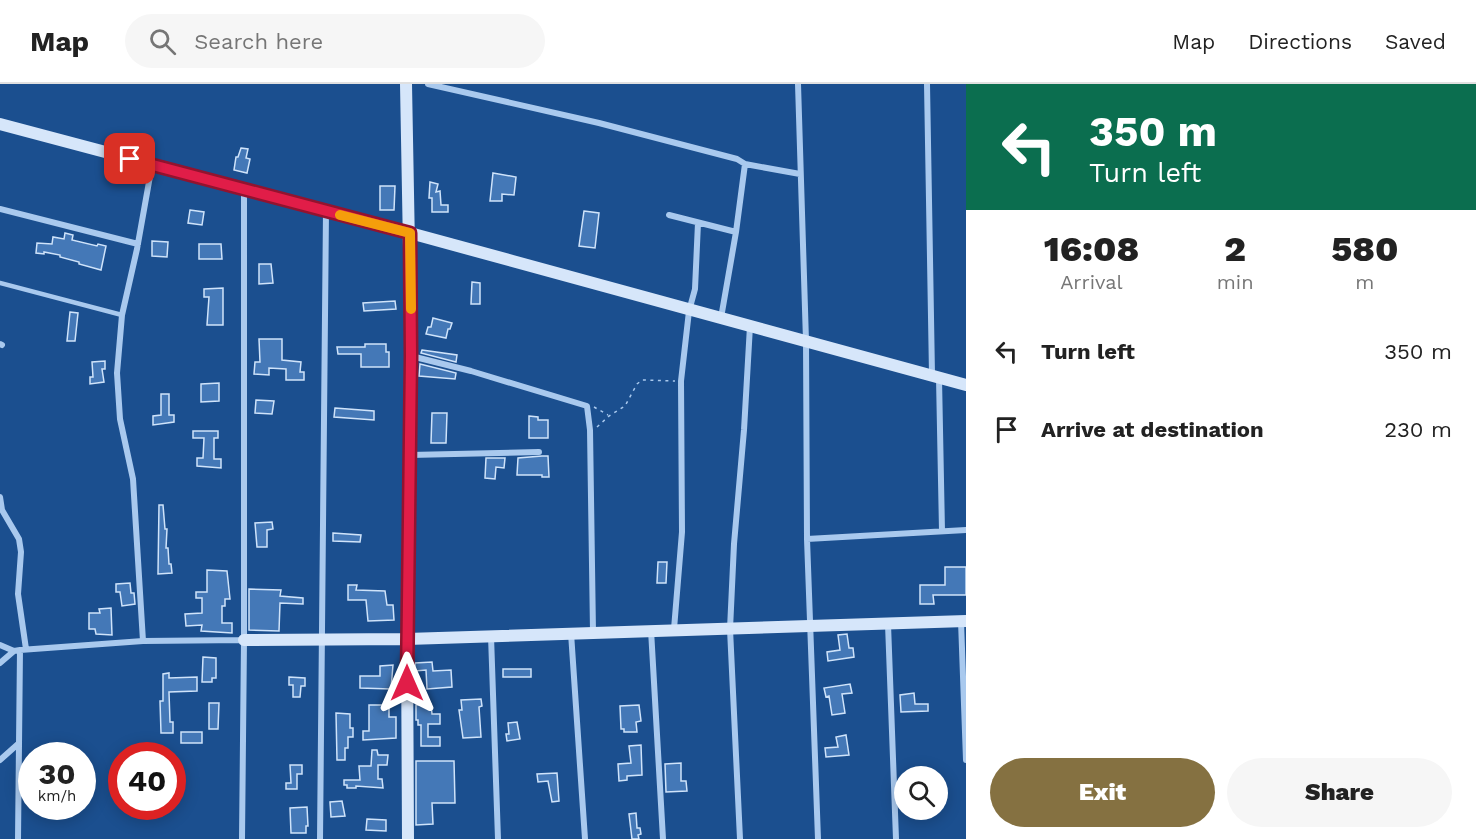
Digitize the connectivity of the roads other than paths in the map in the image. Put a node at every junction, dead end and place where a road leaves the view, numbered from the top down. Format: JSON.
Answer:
{"nodes":[{"id":1,"x":406,"y":84,"type":"edge"},
{"id":2,"x":428,"y":84,"type":"edge"},
{"id":3,"x":798,"y":84,"type":"edge"},
{"id":4,"x":927,"y":84,"type":"edge"},
{"id":5,"x":0,"y":124,"type":"edge"},
{"id":6,"x":745,"y":164,"type":"junction"},
{"id":7,"x":152,"y":165,"type":"junction"},
{"id":8,"x":800,"y":174,"type":"junction"},
{"id":9,"x":244,"y":190,"type":"junction"},
{"id":10,"x":0,"y":209,"type":"edge"},
{"id":11,"x":326,"y":211,"type":"junction"},
{"id":12,"x":669,"y":215,"type":"dead end"},
{"id":13,"x":698,"y":223,"type":"junction"},
{"id":14,"x":736,"y":232,"type":"junction"},
{"id":15,"x":410,"y":233,"type":"junction"},
{"id":16,"x":138,"y":244,"type":"junction"},
{"id":17,"x":0,"y":283,"type":"edge"},
{"id":18,"x":689,"y":311,"type":"junction"},
{"id":19,"x":122,"y":315,"type":"junction"},
{"id":20,"x":721,"y":319,"type":"junction"},
{"id":21,"x":750,"y":326,"type":"junction"},
{"id":22,"x":806,"y":341,"type":"junction"},
{"id":23,"x":411,"y":356,"type":"junction"},
{"id":24,"x":935,"y":376,"type":"junction"},
{"id":25,"x":966,"y":385,"type":"edge"},
{"id":26,"x":539,"y":452,"type":"dead end"},
{"id":27,"x":410,"y":455,"type":"junction"},
{"id":28,"x":0,"y":498,"type":"edge"},
{"id":29,"x":1,"y":510,"type":"edge"},
{"id":30,"x":966,"y":530,"type":"edge"},
{"id":31,"x":942,"y":531,"type":"junction"},
{"id":32,"x":807,"y":539,"type":"junction"},
{"id":33,"x":964,"y":621,"type":"edge"},
{"id":34,"x":888,"y":622,"type":"junction"},
{"id":35,"x":810,"y":625,"type":"junction"},
{"id":36,"x":674,"y":629,"type":"junction"},
{"id":37,"x":730,"y":629,"type":"junction"},
{"id":38,"x":651,"y":630,"type":"junction"},
{"id":39,"x":593,"y":632,"type":"junction"},
{"id":40,"x":571,"y":633,"type":"junction"},
{"id":41,"x":491,"y":636,"type":"junction"},
{"id":42,"x":407,"y":639,"type":"junction"},
{"id":43,"x":244,"y":640,"type":"junction"},
{"id":44,"x":322,"y":640,"type":"junction"},
{"id":45,"x":143,"y":641,"type":"junction"},
{"id":46,"x":0,"y":645,"type":"edge"},
{"id":47,"x":20,"y":650,"type":"junction"},
{"id":48,"x":0,"y":663,"type":"edge"},
{"id":49,"x":18,"y":742,"type":"edge"},
{"id":50,"x":18,"y":744,"type":"edge"},
{"id":51,"x":0,"y":760,"type":"edge"},
{"id":52,"x":966,"y":760,"type":"edge"},
{"id":53,"x":18,"y":820,"type":"edge"},
{"id":54,"x":18,"y":839,"type":"edge"},
{"id":55,"x":242,"y":839,"type":"edge"},
{"id":56,"x":320,"y":839,"type":"edge"},
{"id":57,"x":408,"y":839,"type":"edge"},
{"id":58,"x":498,"y":839,"type":"edge"},
{"id":59,"x":585,"y":839,"type":"edge"},
{"id":60,"x":663,"y":839,"type":"edge"},
{"id":61,"x":740,"y":839,"type":"edge"},
{"id":62,"x":818,"y":839,"type":"edge"},
{"id":63,"x":896,"y":839,"type":"edge"}],
"edges":[{"from":1,"to":15,"type":"street"},
{"from":2,"to":6,"type":"street"},
{"from":3,"to":8,"type":"street"},
{"from":4,"to":24,"type":"street"},
{"from":5,"to":7,"type":"street"},
{"from":6,"to":8,"type":"street"},
{"from":6,"to":14,"type":"street"},
{"from":7,"to":9,"type":"street"},
{"from":7,"to":16,"type":"street"},
{"from":8,"to":22,"type":"street"},
{"from":9,"to":11,"type":"street"},
{"from":9,"to":43,"type":"street"},
{"from":10,"to":16,"type":"street"},
{"from":11,"to":15,"type":"street"},
{"from":11,"to":44,"type":"street"},
{"from":12,"to":13,"type":"street"},
{"from":13,"to":14,"type":"street"},
{"from":13,"to":18,"type":"street"},
{"from":14,"to":20,"type":"street"},
{"from":15,"to":18,"type":"street"},
{"from":15,"to":23,"type":"street"},
{"from":16,"to":19,"type":"street"},
{"from":17,"to":19,"type":"lane"},
{"from":18,"to":20,"type":"street"},
{"from":18,"to":36,"type":"street"},
{"from":19,"to":45,"type":"street"},
{"from":20,"to":21,"type":"street"},
{"from":21,"to":22,"type":"street"},
{"from":21,"to":37,"type":"street"},
{"from":22,"to":24,"type":"street"},
{"from":22,"to":32,"type":"street"},
{"from":23,"to":27,"type":"street"},
{"from":23,"to":39,"type":"street"},
{"from":24,"to":25,"type":"street"},
{"from":24,"to":31,"type":"street"},
{"from":26,"to":27,"type":"street"},
{"from":27,"to":42,"type":"street"},
{"from":28,"to":29,"type":"street"},
{"from":29,"to":47,"type":"street"},
{"from":30,"to":31,"type":"street"},
{"from":31,"to":32,"type":"street"},
{"from":32,"to":35,"type":"street"},
{"from":33,"to":34,"type":"street"},
{"from":33,"to":52,"type":"street"},
{"from":34,"to":35,"type":"street"},
{"from":34,"to":63,"type":"street"},
{"from":35,"to":37,"type":"street"},
{"from":35,"to":62,"type":"street"},
{"from":36,"to":37,"type":"street"},
{"from":36,"to":38,"type":"street"},
{"from":37,"to":61,"type":"street"},
{"from":38,"to":39,"type":"street"},
{"from":38,"to":60,"type":"street"},
{"from":39,"to":40,"type":"street"},
{"from":40,"to":41,"type":"street"},
{"from":40,"to":59,"type":"street"},
{"from":41,"to":42,"type":"street"},
{"from":41,"to":58,"type":"street"},
{"from":42,"to":44,"type":"street"},
{"from":42,"to":57,"type":"street"},
{"from":43,"to":44,"type":"street"},
{"from":43,"to":45,"type":"street"},
{"from":43,"to":55,"type":"street"},
{"from":44,"to":56,"type":"street"},
{"from":45,"to":47,"type":"street"},
{"from":46,"to":47,"type":"street"},
{"from":47,"to":48,"type":"street"},
{"from":47,"to":49,"type":"street"},
{"from":50,"to":51,"type":"street"},
{"from":53,"to":54,"type":"street"}]}
